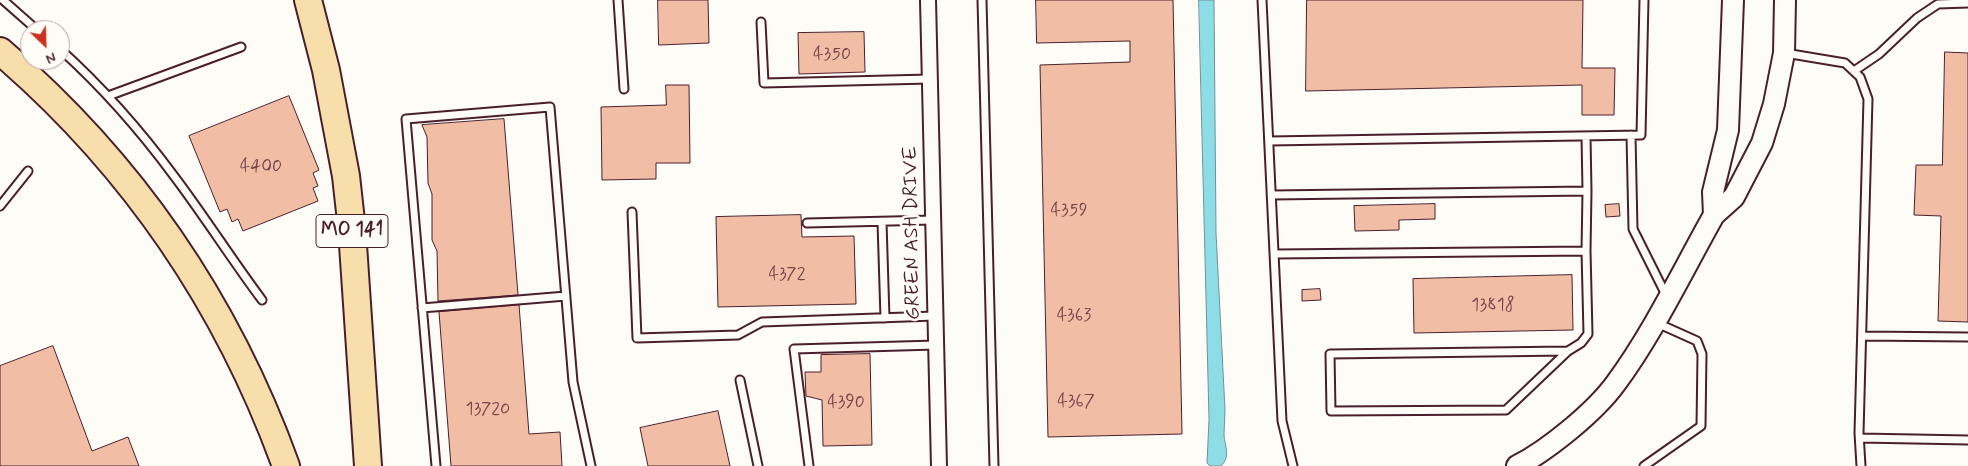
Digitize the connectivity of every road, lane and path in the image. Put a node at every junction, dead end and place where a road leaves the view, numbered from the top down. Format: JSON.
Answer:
{"nodes":[{"id":1,"x":3,"y":0,"type":"edge"},
{"id":2,"x":308,"y":0,"type":"edge"},
{"id":3,"x":618,"y":0,"type":"edge"},
{"id":4,"x":928,"y":0,"type":"edge"},
{"id":5,"x":982,"y":0,"type":"edge"},
{"id":6,"x":1262,"y":0,"type":"edge"},
{"id":7,"x":1644,"y":0,"type":"edge"},
{"id":8,"x":1733,"y":0,"type":"edge"},
{"id":9,"x":1785,"y":0,"type":"edge"},
{"id":10,"x":1968,"y":3,"type":"edge"},
{"id":11,"x":26,"y":20,"type":"edge"},
{"id":12,"x":761,"y":22,"type":"dead end"},
{"id":13,"x":240,"y":47,"type":"dead end"},
{"id":14,"x":0,"y":51,"type":"edge"},
{"id":15,"x":1784,"y":53,"type":"junction"},
{"id":16,"x":70,"y":58,"type":"edge"},
{"id":17,"x":1854,"y":71,"type":"junction"},
{"id":18,"x":930,"y":78,"type":"junction"},
{"id":19,"x":624,"y":89,"type":"dead end"},
{"id":20,"x":108,"y":96,"type":"junction"},
{"id":21,"x":1631,"y":135,"type":"junction"},
{"id":22,"x":1586,"y":136,"type":"junction"},
{"id":23,"x":1269,"y":142,"type":"junction"},
{"id":24,"x":28,"y":171,"type":"dead end"},
{"id":25,"x":1587,"y":191,"type":"junction"},
{"id":26,"x":1272,"y":195,"type":"junction"},
{"id":27,"x":0,"y":206,"type":"edge"},
{"id":28,"x":632,"y":212,"type":"dead end"},
{"id":29,"x":1714,"y":215,"type":"junction"},
{"id":30,"x":933,"y":220,"type":"junction"},
{"id":31,"x":882,"y":222,"type":"junction"},
{"id":32,"x":807,"y":223,"type":"dead end"},
{"id":33,"x":1586,"y":251,"type":"junction"},
{"id":34,"x":1276,"y":254,"type":"junction"},
{"id":35,"x":566,"y":296,"type":"junction"},
{"id":36,"x":1668,"y":298,"type":"junction"},
{"id":37,"x":262,"y":300,"type":"dead end"},
{"id":38,"x":422,"y":308,"type":"junction"},
{"id":39,"x":935,"y":316,"type":"junction"},
{"id":40,"x":885,"y":318,"type":"junction"},
{"id":41,"x":1654,"y":322,"type":"junction"},
{"id":42,"x":1862,"y":336,"type":"junction"},
{"id":43,"x":1968,"y":337,"type":"edge"},
{"id":44,"x":936,"y":345,"type":"junction"},
{"id":45,"x":1568,"y":351,"type":"junction"},
{"id":46,"x":740,"y":380,"type":"dead end"},
{"id":47,"x":1860,"y":438,"type":"junction"},
{"id":48,"x":1968,"y":440,"type":"edge"},
{"id":49,"x":1527,"y":464,"type":"edge"},
{"id":50,"x":286,"y":466,"type":"edge"},
{"id":51,"x":368,"y":466,"type":"edge"},
{"id":52,"x":436,"y":466,"type":"edge"},
{"id":53,"x":590,"y":466,"type":"edge"},
{"id":54,"x":758,"y":466,"type":"edge"},
{"id":55,"x":810,"y":466,"type":"edge"},
{"id":56,"x":938,"y":466,"type":"edge"},
{"id":57,"x":994,"y":466,"type":"edge"},
{"id":58,"x":1293,"y":466,"type":"edge"},
{"id":59,"x":1644,"y":466,"type":"edge"},
{"id":60,"x":1861,"y":466,"type":"edge"}],
"edges":[{"from":1,"to":11,"type":"lane"},
{"from":2,"to":51,"type":"highway","number":"MO 141"},
{"from":3,"to":19,"type":"lane"},
{"from":4,"to":18,"type":"street","name":"GREEN ASH DRIVE"},
{"from":5,"to":57,"type":"lane"},
{"from":6,"to":23,"type":"lane"},
{"from":7,"to":21,"type":"lane"},
{"from":8,"to":29,"type":"street"},
{"from":9,"to":15,"type":"street"},
{"from":10,"to":17,"type":"lane"},
{"from":12,"to":18,"type":"lane"},
{"from":13,"to":20,"type":"lane"},
{"from":14,"to":50,"type":"highway"},
{"from":15,"to":17,"type":"lane"},
{"from":15,"to":29,"type":"street"},
{"from":16,"to":20,"type":"lane"},
{"from":17,"to":42,"type":"lane"},
{"from":18,"to":30,"type":"street","name":"GREEN ASH DRIVE"},
{"from":20,"to":37,"type":"lane"},
{"from":21,"to":22,"type":"lane"},
{"from":21,"to":36,"type":"lane"},
{"from":22,"to":23,"type":"lane"},
{"from":22,"to":25,"type":"lane"},
{"from":23,"to":26,"type":"lane"},
{"from":24,"to":27,"type":"lane"},
{"from":25,"to":26,"type":"lane"},
{"from":25,"to":33,"type":"lane"},
{"from":26,"to":34,"type":"lane"},
{"from":28,"to":40,"type":"lane"},
{"from":29,"to":36,"type":"street"},
{"from":30,"to":31,"type":"lane"},
{"from":30,"to":39,"type":"street","name":"GREEN ASH DRIVE"},
{"from":31,"to":32,"type":"lane"},
{"from":31,"to":40,"type":"lane"},
{"from":33,"to":34,"type":"lane"},
{"from":33,"to":45,"type":"lane"},
{"from":34,"to":58,"type":"lane"},
{"from":35,"to":38,"type":"lane"},
{"from":35,"to":38,"type":"lane"},
{"from":35,"to":53,"type":"lane"},
{"from":36,"to":41,"type":"street"},
{"from":38,"to":52,"type":"lane"},
{"from":39,"to":40,"type":"lane"},
{"from":39,"to":44,"type":"street","name":"GREEN ASH DRIVE"},
{"from":41,"to":49,"type":"street"},
{"from":41,"to":59,"type":"lane"},
{"from":42,"to":43,"type":"lane"},
{"from":42,"to":47,"type":"lane"},
{"from":44,"to":55,"type":"lane"},
{"from":44,"to":56,"type":"street","name":"GREEN ASH DRIVE"},
{"from":45,"to":45,"type":"lane"},
{"from":46,"to":54,"type":"lane"},
{"from":47,"to":48,"type":"lane"},
{"from":47,"to":60,"type":"lane"}]}
